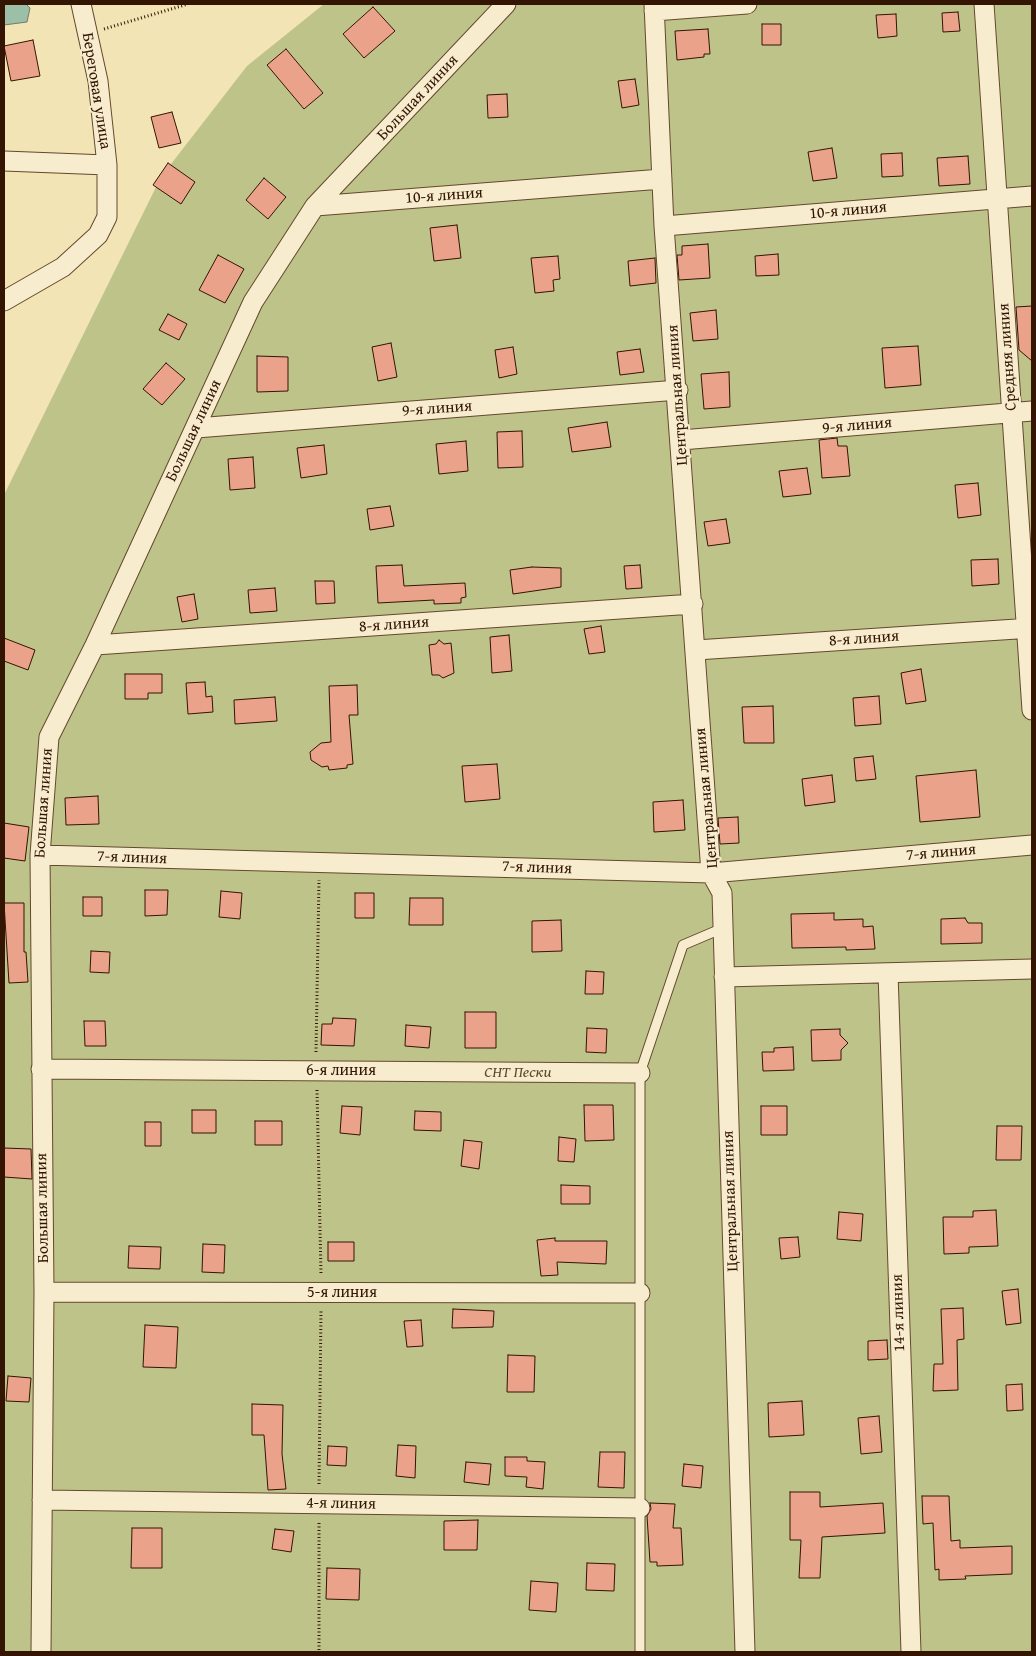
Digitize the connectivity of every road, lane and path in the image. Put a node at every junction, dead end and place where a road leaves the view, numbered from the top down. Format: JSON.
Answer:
{"nodes":[{"id":1,"x":81,"y":4,"type":"edge"},
{"id":2,"x":188,"y":4,"type":"edge"},
{"id":3,"x":506,"y":4,"type":"edge"},
{"id":4,"x":747,"y":4,"type":"edge"},
{"id":5,"x":984,"y":4,"type":"edge"},
{"id":6,"x":654,"y":7,"type":"edge"},
{"id":7,"x":88,"y":33,"type":"junction"},
{"id":8,"x":4,"y":161,"type":"edge"},
{"id":9,"x":107,"y":165,"type":"junction"},
{"id":10,"x":662,"y":180,"type":"junction"},
{"id":11,"x":1032,"y":196,"type":"edge"},
{"id":12,"x":998,"y":199,"type":"junction"},
{"id":13,"x":315,"y":206,"type":"junction"},
{"id":14,"x":664,"y":226,"type":"junction"},
{"id":15,"x":4,"y":301,"type":"edge"},
{"id":16,"x":678,"y":390,"type":"junction"},
{"id":17,"x":1032,"y":411,"type":"edge"},
{"id":18,"x":1012,"y":412,"type":"junction"},
{"id":19,"x":196,"y":428,"type":"junction"},
{"id":20,"x":682,"y":440,"type":"junction"},
{"id":21,"x":693,"y":604,"type":"junction"},
{"id":22,"x":1030,"y":628,"type":"edge"},
{"id":23,"x":95,"y":645,"type":"junction"},
{"id":24,"x":696,"y":650,"type":"junction"},
{"id":25,"x":1032,"y":710,"type":"edge"},
{"id":26,"x":1032,"y":845,"type":"edge"},
{"id":27,"x":40,"y":855,"type":"junction"},
{"id":28,"x":319,"y":862,"type":"junction"},
{"id":29,"x":711,"y":873,"type":"junction"},
{"id":30,"x":723,"y":928,"type":"junction"},
{"id":31,"x":1032,"y":968,"type":"edge"},
{"id":32,"x":888,"y":973,"type":"junction"},
{"id":33,"x":724,"y":978,"type":"junction"},
{"id":34,"x":316,"y":1061,"type":"dead end"},
{"id":35,"x":41,"y":1069,"type":"junction"},
{"id":36,"x":640,"y":1073,"type":"junction"},
{"id":37,"x":316,"y":1086,"type":"dead end"},
{"id":38,"x":321,"y":1275,"type":"dead end"},
{"id":39,"x":44,"y":1292,"type":"junction"},
{"id":40,"x":640,"y":1293,"type":"junction"},
{"id":41,"x":321,"y":1303,"type":"dead end"},
{"id":42,"x":319,"y":1487,"type":"dead end"},
{"id":43,"x":42,"y":1500,"type":"junction"},
{"id":44,"x":640,"y":1508,"type":"junction"},
{"id":45,"x":319,"y":1521,"type":"dead end"},
{"id":46,"x":41,"y":1652,"type":"edge"},
{"id":47,"x":319,"y":1652,"type":"edge"},
{"id":48,"x":640,"y":1652,"type":"edge"},
{"id":49,"x":745,"y":1652,"type":"edge"},
{"id":50,"x":911,"y":1652,"type":"edge"}],
"edges":[{"from":1,"to":7,"type":"street","name":"Береговая улица"},
{"from":2,"to":7,"type":"path"},
{"from":3,"to":13,"type":"street","name":"Большая линия"},
{"from":4,"to":6,"type":"street"},
{"from":5,"to":12,"type":"street","name":"Средняя линия"},
{"from":6,"to":10,"type":"street","name":"Центральная линия"},
{"from":7,"to":9,"type":"street","name":"Береговая улица"},
{"from":8,"to":9,"type":"street","name":"Береговая улица"},
{"from":9,"to":15,"type":"street"},
{"from":10,"to":13,"type":"street","name":"10-я линия"},
{"from":10,"to":14,"type":"street","name":"Центральная линия"},
{"from":11,"to":12,"type":"street","name":"10-я линия"},
{"from":12,"to":14,"type":"street","name":"10-я линия"},
{"from":12,"to":18,"type":"street","name":"Средняя линия"},
{"from":13,"to":19,"type":"street","name":"Большая линия"},
{"from":14,"to":16,"type":"street","name":"Центральная линия"},
{"from":16,"to":19,"type":"street","name":"9-я линия"},
{"from":16,"to":20,"type":"street","name":"Центральная линия"},
{"from":17,"to":18,"type":"street","name":"9-я линия"},
{"from":18,"to":20,"type":"street","name":"9-я линия"},
{"from":18,"to":22,"type":"street","name":"Средняя линия"},
{"from":19,"to":23,"type":"street","name":"Большая линия"},
{"from":20,"to":21,"type":"street","name":"Центральная линия"},
{"from":21,"to":23,"type":"street","name":"8-я линия"},
{"from":21,"to":24,"type":"street","name":"Центральная линия"},
{"from":22,"to":24,"type":"street","name":"8-я линия"},
{"from":22,"to":25,"type":"street","name":"Средняя линия"},
{"from":23,"to":27,"type":"street","name":"Большая линия"},
{"from":24,"to":29,"type":"street","name":"Центральная линия"},
{"from":26,"to":29,"type":"street","name":"7-я линия"},
{"from":27,"to":28,"type":"street","name":"7-я линия"},
{"from":27,"to":35,"type":"street","name":"Большая линия"},
{"from":28,"to":29,"type":"street","name":"7-я линия"},
{"from":28,"to":34,"type":"path"},
{"from":29,"to":30,"type":"street","name":"Центральная линия"},
{"from":30,"to":33,"type":"street","name":"Центральная линия"},
{"from":30,"to":36,"type":"lane"},
{"from":31,"to":32,"type":"street"},
{"from":32,"to":33,"type":"street"},
{"from":32,"to":50,"type":"street","name":"14-я линия"},
{"from":33,"to":49,"type":"street","name":"Центральная линия"},
{"from":35,"to":36,"type":"street","name":"6-я линия"},
{"from":35,"to":39,"type":"street","name":"Большая линия"},
{"from":36,"to":40,"type":"lane"},
{"from":37,"to":38,"type":"path"},
{"from":39,"to":40,"type":"street","name":"5-я линия"},
{"from":39,"to":43,"type":"street","name":"Большая линия"},
{"from":40,"to":44,"type":"lane"},
{"from":41,"to":42,"type":"path"},
{"from":43,"to":44,"type":"street","name":"4-я линия"},
{"from":43,"to":46,"type":"street","name":"Большая линия"},
{"from":44,"to":48,"type":"lane"},
{"from":45,"to":47,"type":"path"}]}
